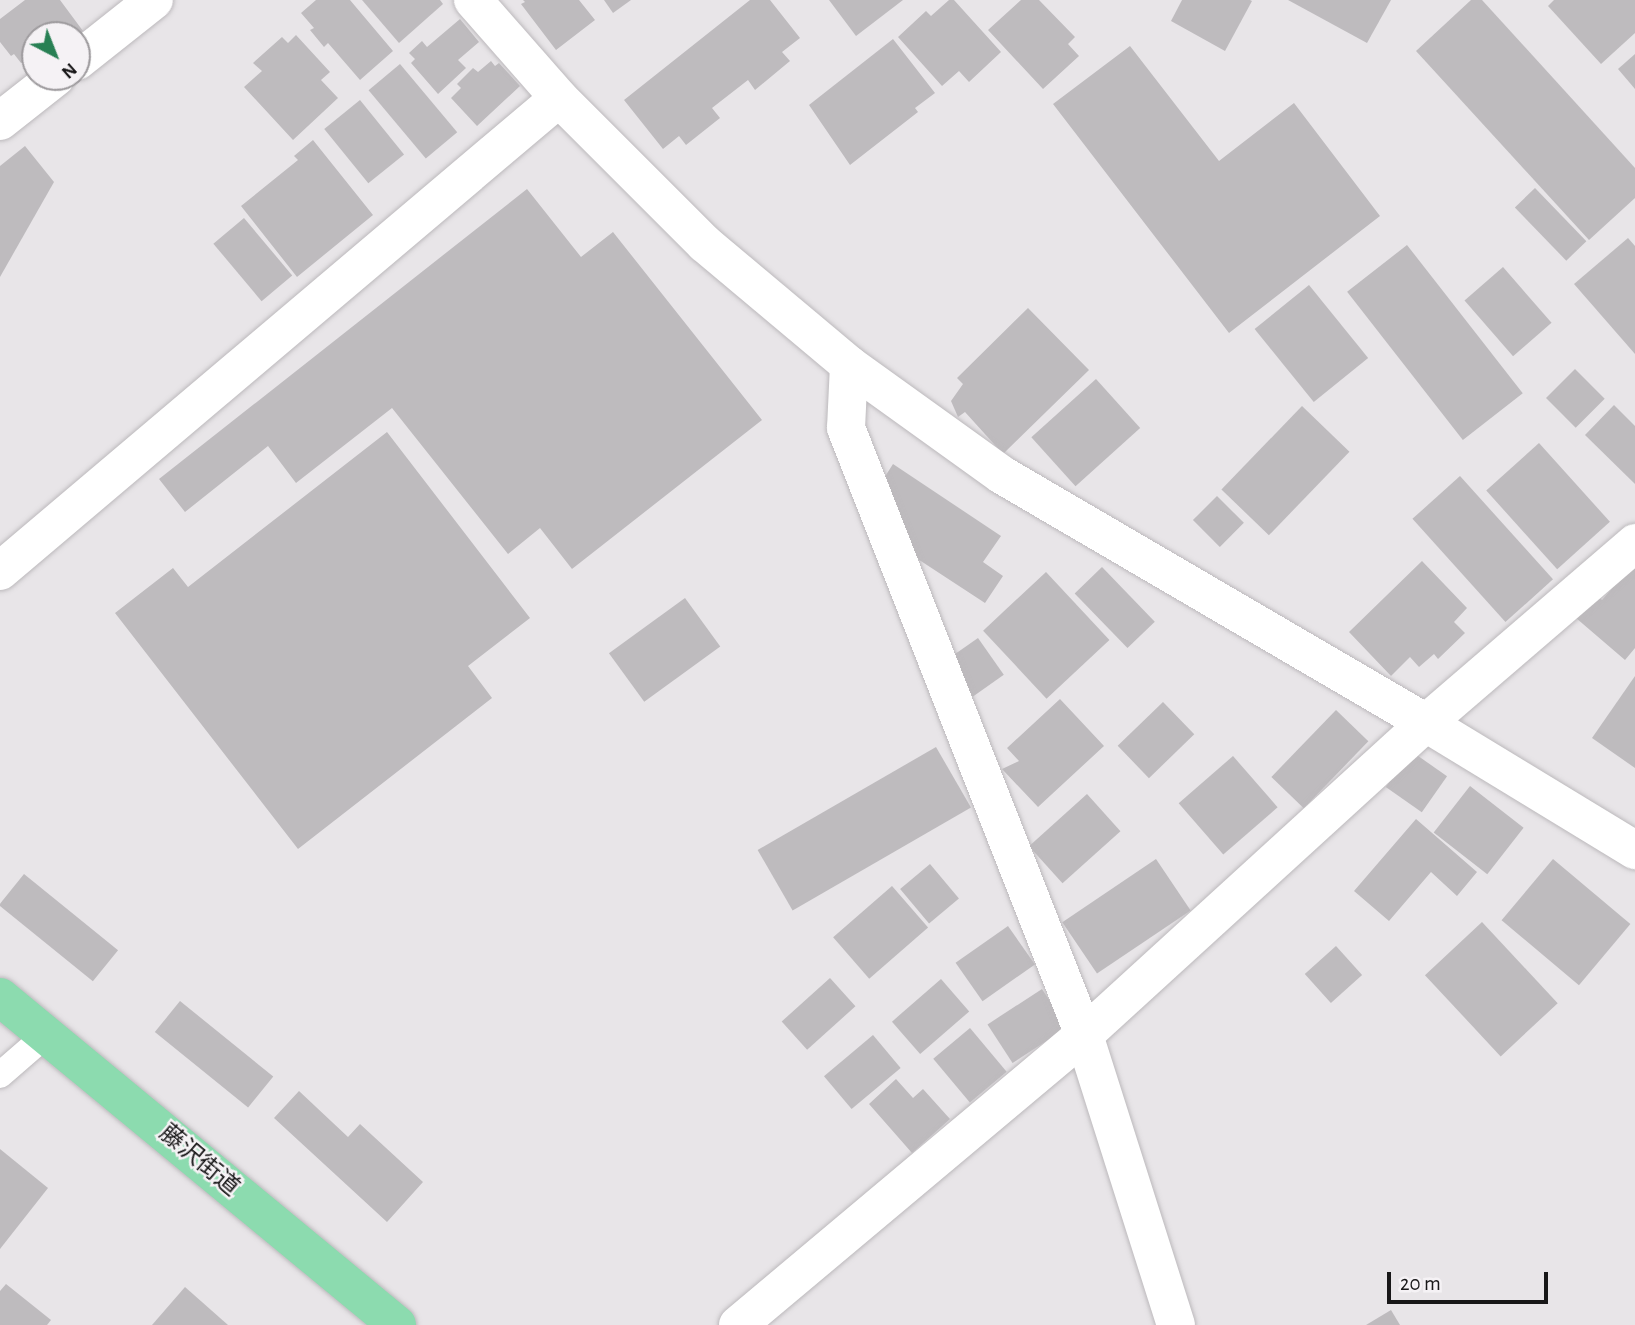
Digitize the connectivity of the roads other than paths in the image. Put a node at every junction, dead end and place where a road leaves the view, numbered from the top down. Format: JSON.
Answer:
{"nodes":[{"id":1,"x":154,"y":0,"type":"edge"},
{"id":2,"x":473,"y":0,"type":"edge"},
{"id":3,"x":91,"y":50,"type":"edge"},
{"id":4,"x":38,"y":91,"type":"edge"},
{"id":5,"x":559,"y":98,"type":"junction"},
{"id":6,"x":0,"y":121,"type":"edge"},
{"id":7,"x":849,"y":365,"type":"junction"},
{"id":8,"x":1635,"y":543,"type":"edge"},
{"id":9,"x":0,"y":571,"type":"edge"},
{"id":10,"x":1426,"y":723,"type":"junction"},
{"id":11,"x":1635,"y":850,"type":"edge"},
{"id":12,"x":0,"y":997,"type":"edge"},
{"id":13,"x":46,"y":1035,"type":"junction"},
{"id":14,"x":1084,"y":1035,"type":"junction"},
{"id":15,"x":0,"y":1075,"type":"edge"},
{"id":16,"x":397,"y":1325,"type":"edge"},
{"id":17,"x":738,"y":1325,"type":"edge"},
{"id":18,"x":1176,"y":1325,"type":"edge"}],
"edges":[{"from":1,"to":3,"type":"street"},
{"from":2,"to":5,"type":"street"},
{"from":4,"to":6,"type":"street"},
{"from":5,"to":7,"type":"street"},
{"from":5,"to":9,"type":"street"},
{"from":7,"to":10,"type":"street"},
{"from":7,"to":14,"type":"street"},
{"from":8,"to":10,"type":"street"},
{"from":10,"to":11,"type":"street"},
{"from":10,"to":14,"type":"street"},
{"from":12,"to":13,"type":"highway","name":"藤沢街道"},
{"from":13,"to":15,"type":"lane"},
{"from":13,"to":16,"type":"highway","name":"藤沢街道"},
{"from":14,"to":17,"type":"street"},
{"from":14,"to":18,"type":"street"}]}
